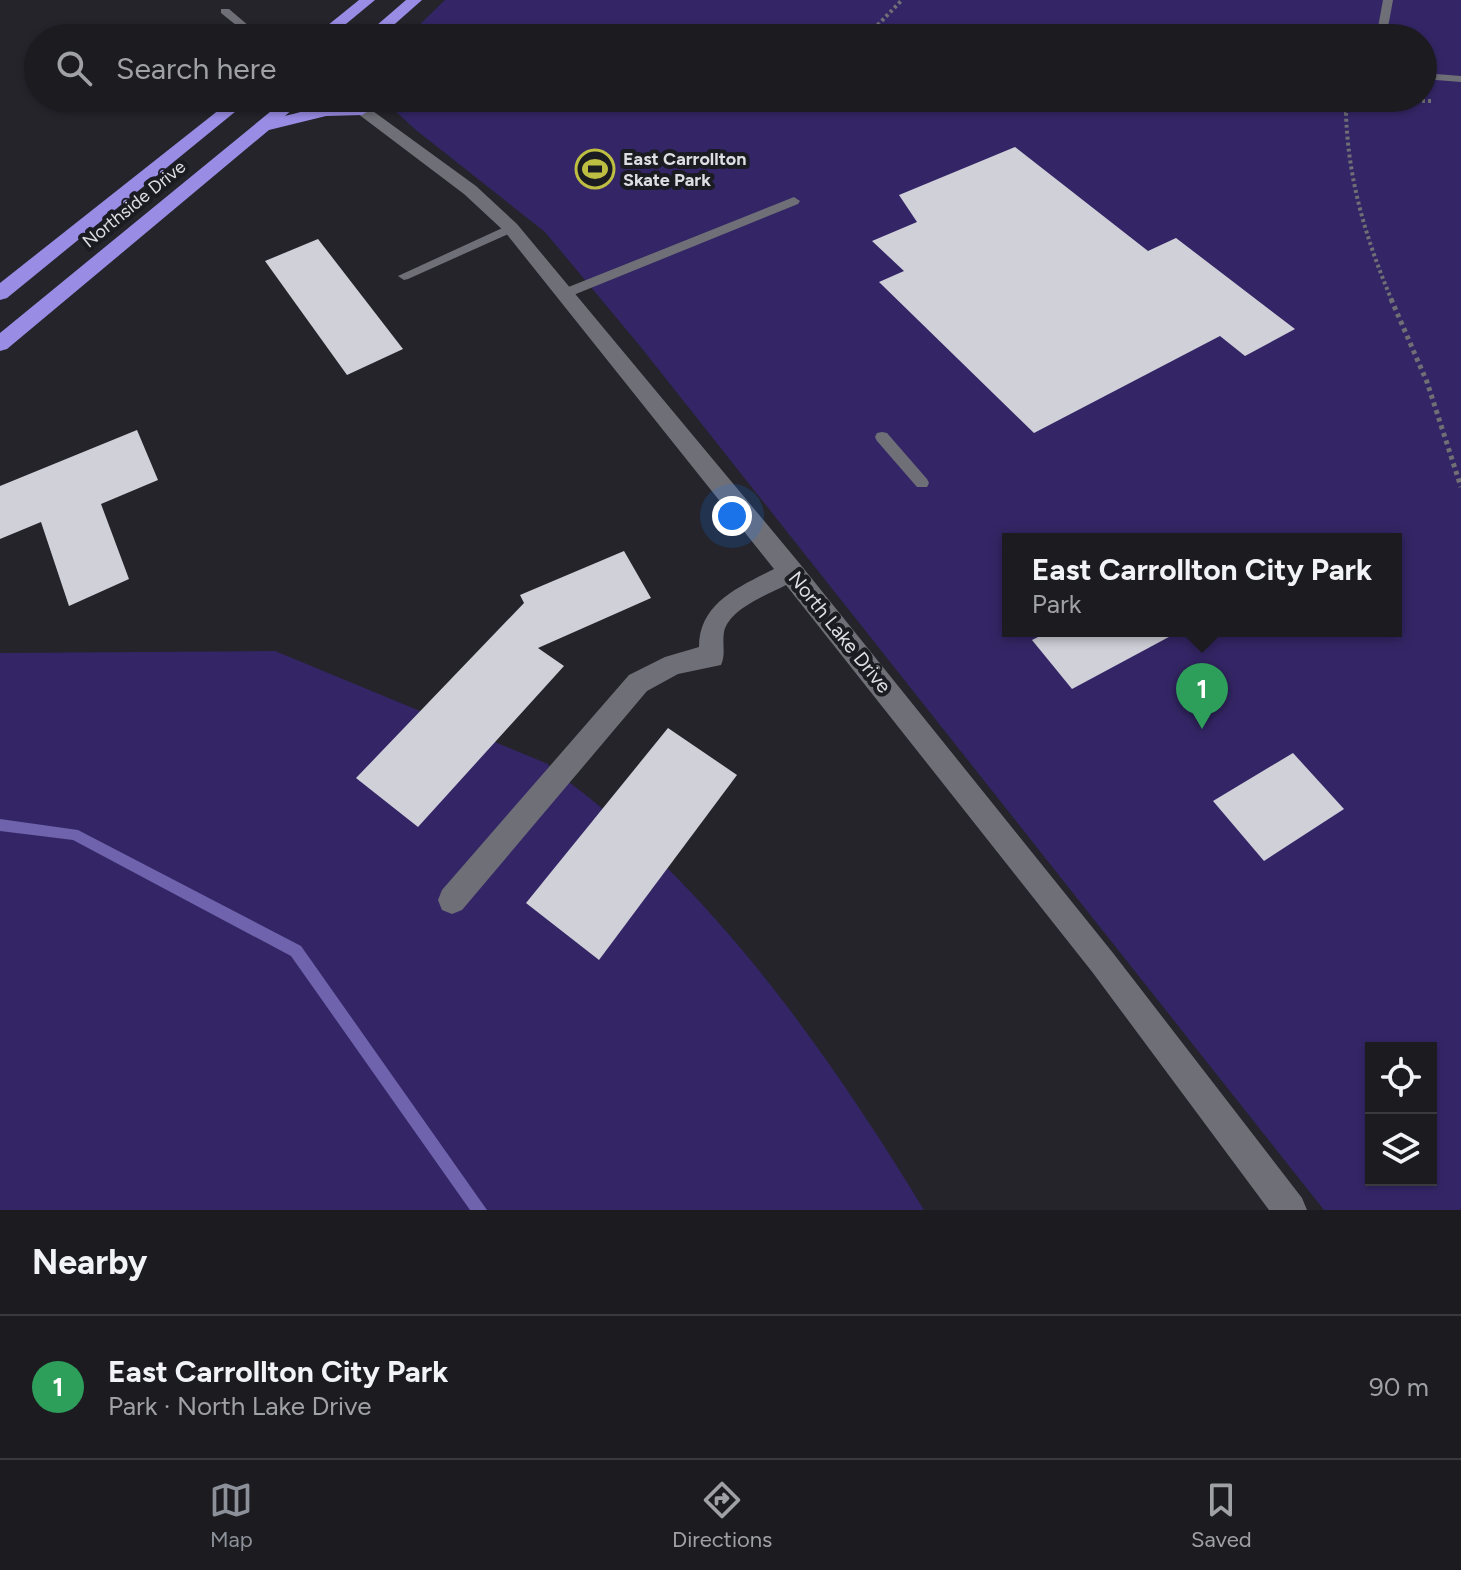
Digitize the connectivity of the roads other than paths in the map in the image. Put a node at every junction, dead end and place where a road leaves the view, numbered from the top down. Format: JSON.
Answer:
{"nodes":[{"id":1,"x":368,"y":0,"type":"edge"},
{"id":2,"x":415,"y":0,"type":"edge"},
{"id":3,"x":1388,"y":0,"type":"edge"},
{"id":4,"x":225,"y":11,"type":"dead end"},
{"id":5,"x":241,"y":24,"type":"edge"},
{"id":6,"x":338,"y":24,"type":"edge"},
{"id":7,"x":387,"y":24,"type":"edge"},
{"id":8,"x":1384,"y":24,"type":"edge"},
{"id":9,"x":1437,"y":77,"type":"edge"},
{"id":10,"x":1461,"y":79,"type":"edge"},
{"id":11,"x":226,"y":112,"type":"edge"},
{"id":12,"x":280,"y":112,"type":"edge"},
{"id":13,"x":318,"y":112,"type":"edge"},
{"id":14,"x":365,"y":112,"type":"edge"},
{"id":15,"x":260,"y":129,"type":"junction"},
{"id":16,"x":794,"y":201,"type":"dead end"},
{"id":17,"x":511,"y":228,"type":"junction"},
{"id":18,"x":404,"y":276,"type":"dead end"},
{"id":19,"x":0,"y":293,"type":"edge"},
{"id":20,"x":566,"y":293,"type":"junction"},
{"id":21,"x":0,"y":344,"type":"edge"},
{"id":22,"x":882,"y":437,"type":"dead end"},
{"id":23,"x":922,"y":483,"type":"dead end"},
{"id":24,"x":792,"y":571,"type":"junction"},
{"id":25,"x":452,"y":900,"type":"dead end"},
{"id":26,"x":1290,"y":1210,"type":"edge"}],
"edges":[{"from":1,"to":6,"type":"highway"},
{"from":2,"to":7,"type":"highway"},
{"from":3,"to":8,"type":"lane"},
{"from":4,"to":5,"type":"lane"},
{"from":9,"to":10,"type":"lane"},
{"from":11,"to":19,"type":"highway","name":"Northside Drive"},
{"from":12,"to":15,"type":"highway","name":"Northside Drive"},
{"from":13,"to":15,"type":"highway"},
{"from":14,"to":17,"type":"street","name":"North Lake Drive"},
{"from":15,"to":21,"type":"highway","name":"Northside Drive"},
{"from":16,"to":20,"type":"lane"},
{"from":17,"to":18,"type":"lane"},
{"from":17,"to":20,"type":"street","name":"North Lake Drive"},
{"from":20,"to":24,"type":"street","name":"North Lake Drive"},
{"from":22,"to":23,"type":"lane"},
{"from":24,"to":25,"type":"street"},
{"from":24,"to":26,"type":"street","name":"North Lake Drive"}]}
